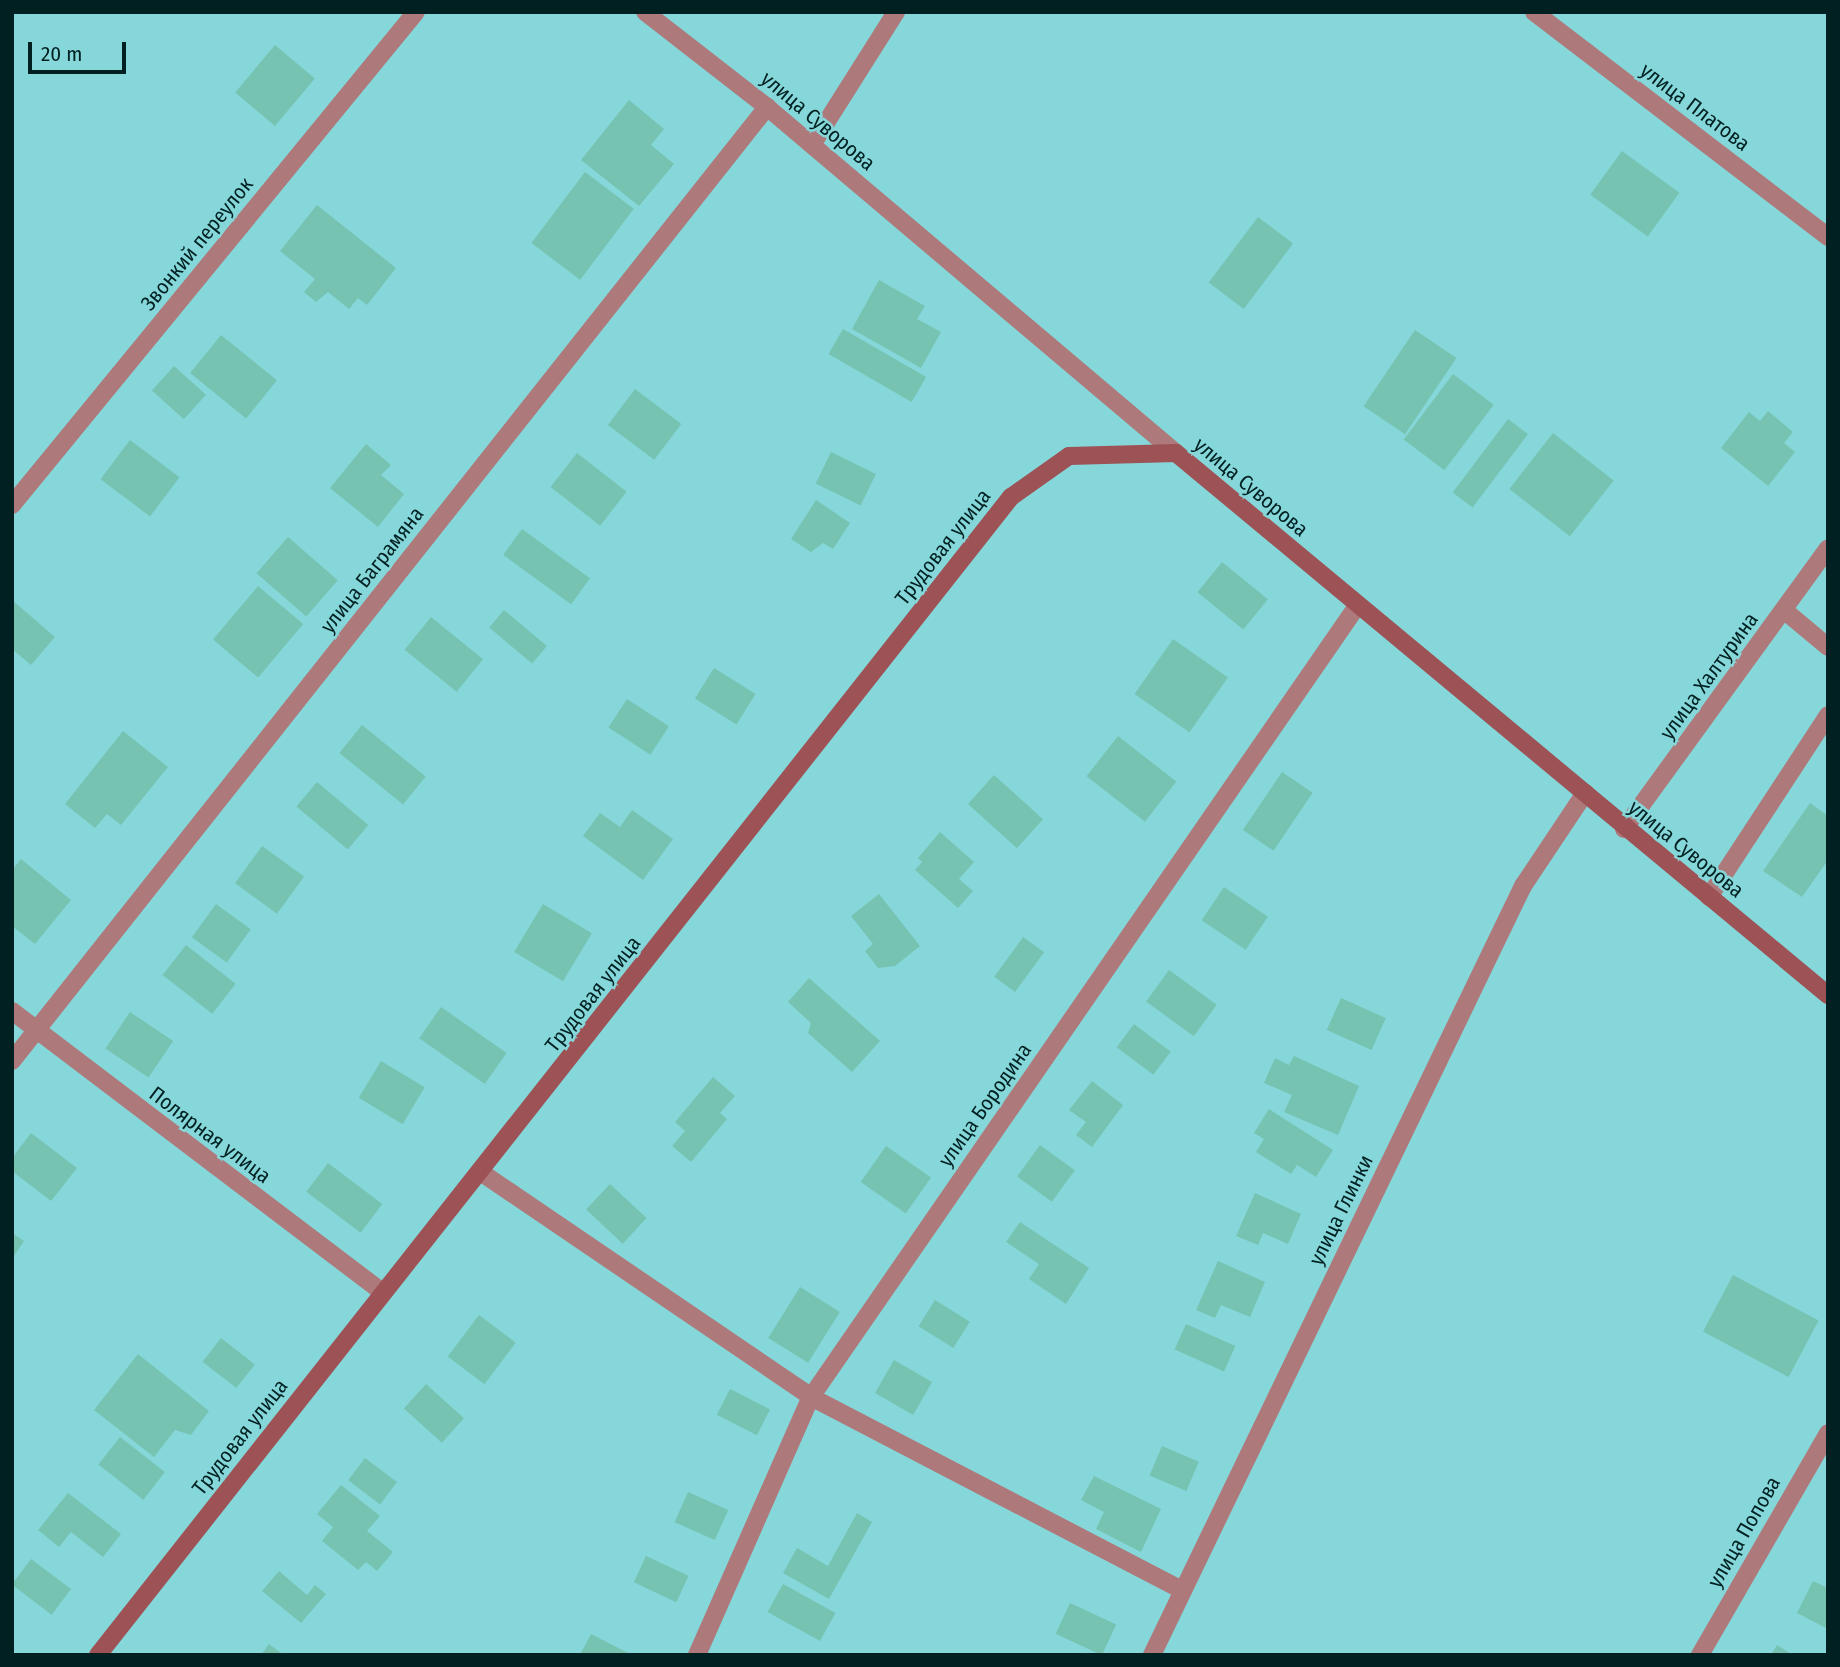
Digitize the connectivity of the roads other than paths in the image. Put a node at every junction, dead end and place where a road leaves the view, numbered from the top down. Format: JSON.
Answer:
{"nodes":[{"id":1,"x":416,"y":12,"type":"edge"},
{"id":2,"x":645,"y":12,"type":"edge"},
{"id":3,"x":896,"y":12,"type":"edge"},
{"id":4,"x":1534,"y":12,"type":"edge"},
{"id":5,"x":767,"y":107,"type":"junction"},
{"id":6,"x":812,"y":145,"type":"junction"},
{"id":7,"x":1828,"y":237,"type":"edge"},
{"id":8,"x":1176,"y":453,"type":"junction"},
{"id":9,"x":12,"y":505,"type":"edge"},
{"id":10,"x":1828,"y":548,"type":"edge"},
{"id":11,"x":1357,"y":606,"type":"junction"},
{"id":12,"x":1785,"y":611,"type":"junction"},
{"id":13,"x":1828,"y":647,"type":"edge"},
{"id":14,"x":1828,"y":715,"type":"edge"},
{"id":15,"x":1585,"y":793,"type":"junction"},
{"id":16,"x":1624,"y":829,"type":"junction"},
{"id":17,"x":1709,"y":897,"type":"junction"},
{"id":18,"x":1828,"y":995,"type":"edge"},
{"id":19,"x":12,"y":1011,"type":"edge"},
{"id":20,"x":35,"y":1032,"type":"junction"},
{"id":21,"x":12,"y":1062,"type":"edge"},
{"id":22,"x":482,"y":1173,"type":"junction"},
{"id":23,"x":382,"y":1292,"type":"junction"},
{"id":24,"x":811,"y":1397,"type":"junction"},
{"id":25,"x":1828,"y":1433,"type":"edge"},
{"id":26,"x":1181,"y":1590,"type":"junction"},
{"id":27,"x":97,"y":1655,"type":"edge"},
{"id":28,"x":696,"y":1655,"type":"edge"},
{"id":29,"x":1152,"y":1655,"type":"edge"},
{"id":30,"x":1700,"y":1655,"type":"edge"}],
"edges":[{"from":1,"to":9,"type":"street","name":"Звонкий переулок"},
{"from":2,"to":5,"type":"street","name":"улица Суворова"},
{"from":3,"to":6,"type":"street"},
{"from":4,"to":7,"type":"street","name":"улица Платова"},
{"from":5,"to":6,"type":"street","name":"улица Суворова"},
{"from":5,"to":20,"type":"street","name":"улица Баграмяна"},
{"from":6,"to":8,"type":"street","name":"улица Суворова"},
{"from":8,"to":11,"type":"main road","name":"улица Суворова"},
{"from":8,"to":22,"type":"main road","name":"Трудовая улица"},
{"from":10,"to":12,"type":"street","name":"улица Халтурина"},
{"from":11,"to":15,"type":"main road","name":"улица Суворова"},
{"from":11,"to":24,"type":"street","name":"улица Бородина"},
{"from":12,"to":13,"type":"street"},
{"from":12,"to":16,"type":"street","name":"улица Халтурина"},
{"from":14,"to":17,"type":"street"},
{"from":15,"to":16,"type":"main road","name":"улица Суворова"},
{"from":15,"to":26,"type":"street","name":"улица Глинки"},
{"from":16,"to":17,"type":"main road","name":"улица Суворова"},
{"from":17,"to":18,"type":"main road","name":"улица Суворова"},
{"from":19,"to":20,"type":"street","name":"Полярная улица"},
{"from":20,"to":21,"type":"street","name":"улица Баграмяна"},
{"from":20,"to":23,"type":"street","name":"Полярная улица"},
{"from":22,"to":23,"type":"main road","name":"Трудовая улица"},
{"from":22,"to":24,"type":"street"},
{"from":23,"to":27,"type":"main road","name":"Трудовая улица"},
{"from":24,"to":26,"type":"street"},
{"from":24,"to":28,"type":"street","name":"улица Бородина"},
{"from":25,"to":30,"type":"street","name":"улица Попова"},
{"from":26,"to":29,"type":"street","name":"улица Глинки"}]}
